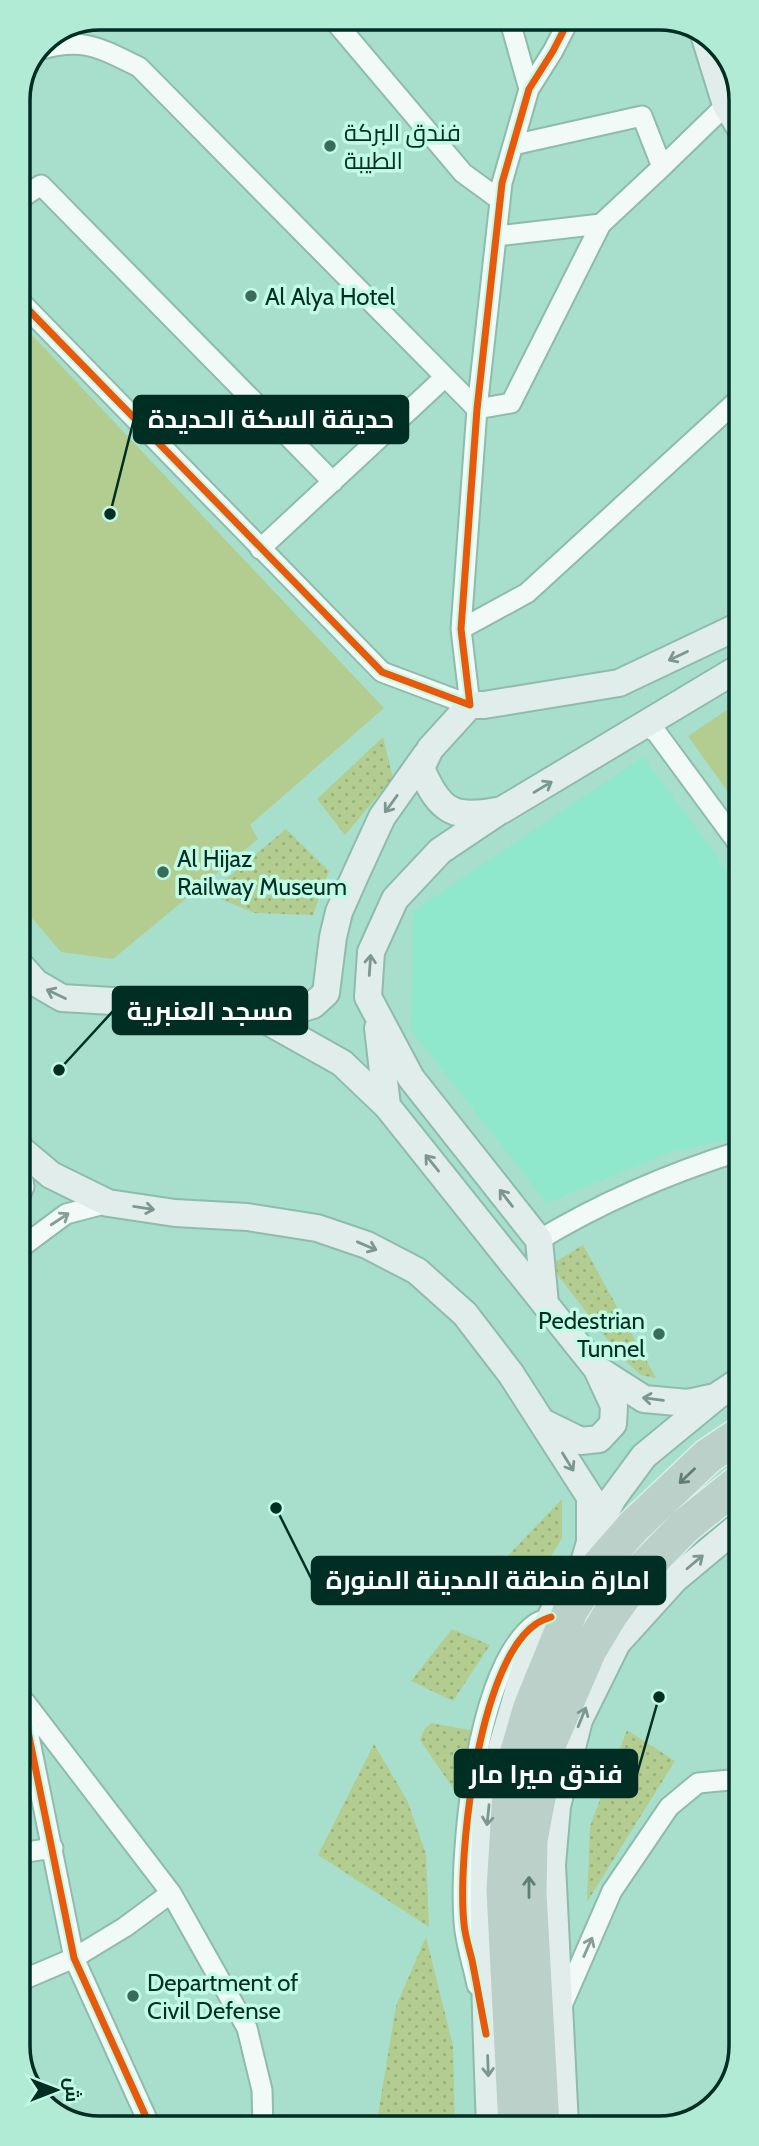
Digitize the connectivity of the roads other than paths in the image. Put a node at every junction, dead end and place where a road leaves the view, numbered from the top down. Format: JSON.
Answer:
{"nodes":[{"id":1,"x":342,"y":30,"type":"edge"},
{"id":2,"x":512,"y":30,"type":"edge"},
{"id":3,"x":564,"y":30,"type":"edge"},
{"id":4,"x":58,"y":44,"type":"edge"},
{"id":5,"x":710,"y":52,"type":"edge"},
{"id":6,"x":529,"y":89,"type":"junction"},
{"id":7,"x":729,"y":105,"type":"edge"},
{"id":8,"x":729,"y":119,"type":"edge"},
{"id":9,"x":513,"y":145,"type":"junction"},
{"id":10,"x":662,"y":167,"type":"junction"},
{"id":11,"x":30,"y":192,"type":"edge"},
{"id":12,"x":500,"y":200,"type":"junction"},
{"id":13,"x":601,"y":224,"type":"junction"},
{"id":14,"x":497,"y":236,"type":"junction"},
{"id":15,"x":30,"y":311,"type":"edge"},
{"id":16,"x":446,"y":377,"type":"junction"},
{"id":17,"x":729,"y":408,"type":"edge"},
{"id":18,"x":477,"y":409,"type":"junction"},
{"id":19,"x":333,"y":482,"type":"junction"},
{"id":20,"x":260,"y":549,"type":"junction"},
{"id":21,"x":461,"y":629,"type":"junction"},
{"id":22,"x":729,"y":631,"type":"edge"},
{"id":23,"x":729,"y":674,"type":"edge"},
{"id":24,"x":470,"y":705,"type":"junction"},
{"id":25,"x":643,"y":726,"type":"junction"},
{"id":26,"x":430,"y":749,"type":"junction"},
{"id":27,"x":502,"y":810,"type":"junction"},
{"id":28,"x":729,"y":831,"type":"edge"},
{"id":29,"x":30,"y":976,"type":"edge"},
{"id":30,"x":327,"y":993,"type":"junction"},
{"id":31,"x":372,"y":1004,"type":"junction"},
{"id":32,"x":253,"y":1013,"type":"junction"},
{"id":33,"x":387,"y":1106,"type":"junction"},
{"id":34,"x":729,"y":1154,"type":"edge"},
{"id":35,"x":30,"y":1157,"type":"edge"},
{"id":36,"x":108,"y":1202,"type":"junction"},
{"id":37,"x":539,"y":1240,"type":"junction"},
{"id":38,"x":30,"y":1241,"type":"edge"},
{"id":39,"x":545,"y":1304,"type":"junction"},
{"id":40,"x":597,"y":1369,"type":"junction"},
{"id":41,"x":729,"y":1388,"type":"edge"},
{"id":42,"x":717,"y":1396,"type":"junction"},
{"id":43,"x":542,"y":1422,"type":"junction"},
{"id":44,"x":729,"y":1442,"type":"edge"},
{"id":45,"x":729,"y":1490,"type":"edge"},
{"id":46,"x":729,"y":1534,"type":"edge"},
{"id":47,"x":590,"y":1542,"type":"junction"},
{"id":48,"x":561,"y":1613,"type":"junction"},
{"id":49,"x":603,"y":1647,"type":"junction"},
{"id":50,"x":531,"y":1707,"type":"junction"},
{"id":51,"x":30,"y":1708,"type":"edge"},
{"id":52,"x":30,"y":1739,"type":"edge"},
{"id":53,"x":548,"y":1745,"type":"junction"},
{"id":54,"x":729,"y":1780,"type":"edge"},
{"id":55,"x":492,"y":1781,"type":"junction"},
{"id":56,"x":557,"y":1806,"type":"junction"},
{"id":57,"x":518,"y":1834,"type":"junction"},
{"id":58,"x":53,"y":1848,"type":"junction"},
{"id":59,"x":30,"y":1851,"type":"edge"},
{"id":60,"x":171,"y":1893,"type":"junction"},
{"id":61,"x":74,"y":1958,"type":"junction"},
{"id":62,"x":30,"y":1976,"type":"edge"},
{"id":63,"x":560,"y":2009,"type":"junction"},
{"id":64,"x":486,"y":2034,"type":"junction"},
{"id":65,"x":146,"y":2116,"type":"edge"},
{"id":66,"x":265,"y":2116,"type":"edge"},
{"id":67,"x":493,"y":2116,"type":"edge"},
{"id":68,"x":494,"y":2116,"type":"edge"},
{"id":69,"x":541,"y":2116,"type":"edge"},
{"id":70,"x":565,"y":2116,"type":"edge"}],
"edges":[{"from":1,"to":12,"type":"street"},
{"from":2,"to":6,"type":"street"},
{"from":3,"to":6,"type":"street"},
{"from":4,"to":16,"type":"street"},
{"from":5,"to":7,"type":"main road"},
{"from":6,"to":9,"type":"street"},
{"from":8,"to":10,"type":"street"},
{"from":9,"to":10,"type":"street"},
{"from":9,"to":12,"type":"street"},
{"from":10,"to":13,"type":"street"},
{"from":11,"to":19,"type":"street"},
{"from":12,"to":14,"type":"street"},
{"from":13,"to":14,"type":"street"},
{"from":13,"to":18,"type":"street"},
{"from":14,"to":18,"type":"street"},
{"from":15,"to":20,"type":"street"},
{"from":16,"to":18,"type":"street"},
{"from":16,"to":19,"type":"street"},
{"from":17,"to":21,"type":"street"},
{"from":18,"to":21,"type":"street"},
{"from":19,"to":20,"type":"street"},
{"from":20,"to":24,"type":"street"},
{"from":21,"to":24,"type":"street"},
{"from":22,"to":24,"type":"main road","one_way":true},
{"from":23,"to":25,"type":"main road"},
{"from":24,"to":26,"type":"main road"},
{"from":27,"to":25,"type":"main road","one_way":true},
{"from":25,"to":28,"type":"street"},
{"from":26,"to":27,"type":"main road"},
{"from":26,"to":30,"type":"main road","one_way":true},
{"from":31,"to":27,"type":"main road","one_way":true},
{"from":32,"to":29,"type":"main road","one_way":true},
{"from":30,"to":31,"type":"main road"},
{"from":30,"to":32,"type":"main road"},
{"from":31,"to":33,"type":"main road"},
{"from":37,"to":31,"type":"main road","one_way":true},
{"from":32,"to":33,"type":"main road"},
{"from":39,"to":33,"type":"main road","one_way":true},
{"from":34,"to":37,"type":"street"},
{"from":35,"to":36,"type":"main road"},
{"from":38,"to":36,"type":"street","one_way":true},
{"from":36,"to":43,"type":"main road","one_way":true},
{"from":37,"to":39,"type":"main road"},
{"from":39,"to":40,"type":"main road"},
{"from":42,"to":40,"type":"main road","one_way":true},
{"from":40,"to":43,"type":"main road"},
{"from":41,"to":42,"type":"main road"},
{"from":42,"to":47,"type":"main road"},
{"from":43,"to":47,"type":"main road","one_way":true},
{"from":44,"to":48,"type":"highway","one_way":true},
{"from":45,"to":49,"type":"highway"},
{"from":49,"to":46,"type":"main road","one_way":true},
{"from":47,"to":48,"type":"main road"},
{"from":48,"to":50,"type":"highway"},
{"from":48,"to":55,"type":"main road"},
{"from":48,"to":64,"type":"street"},
{"from":49,"to":53,"type":"highway"},
{"from":56,"to":49,"type":"main road","one_way":true},
{"from":50,"to":55,"type":"main road"},
{"from":50,"to":57,"type":"highway"},
{"from":51,"to":60,"type":"street"},
{"from":52,"to":58,"type":"street"},
{"from":53,"to":56,"type":"main road"},
{"from":53,"to":57,"type":"highway"},
{"from":63,"to":54,"type":"street","one_way":true},
{"from":55,"to":64,"type":"main road","one_way":true},
{"from":56,"to":63,"type":"main road"},
{"from":57,"to":68,"type":"highway"},
{"from":69,"to":57,"type":"highway","one_way":true},
{"from":58,"to":59,"type":"street"},
{"from":58,"to":61,"type":"street"},
{"from":60,"to":61,"type":"street"},
{"from":60,"to":66,"type":"street"},
{"from":61,"to":62,"type":"street"},
{"from":61,"to":65,"type":"street"},
{"from":63,"to":70,"type":"main road"},
{"from":64,"to":67,"type":"main road","one_way":true}]}
